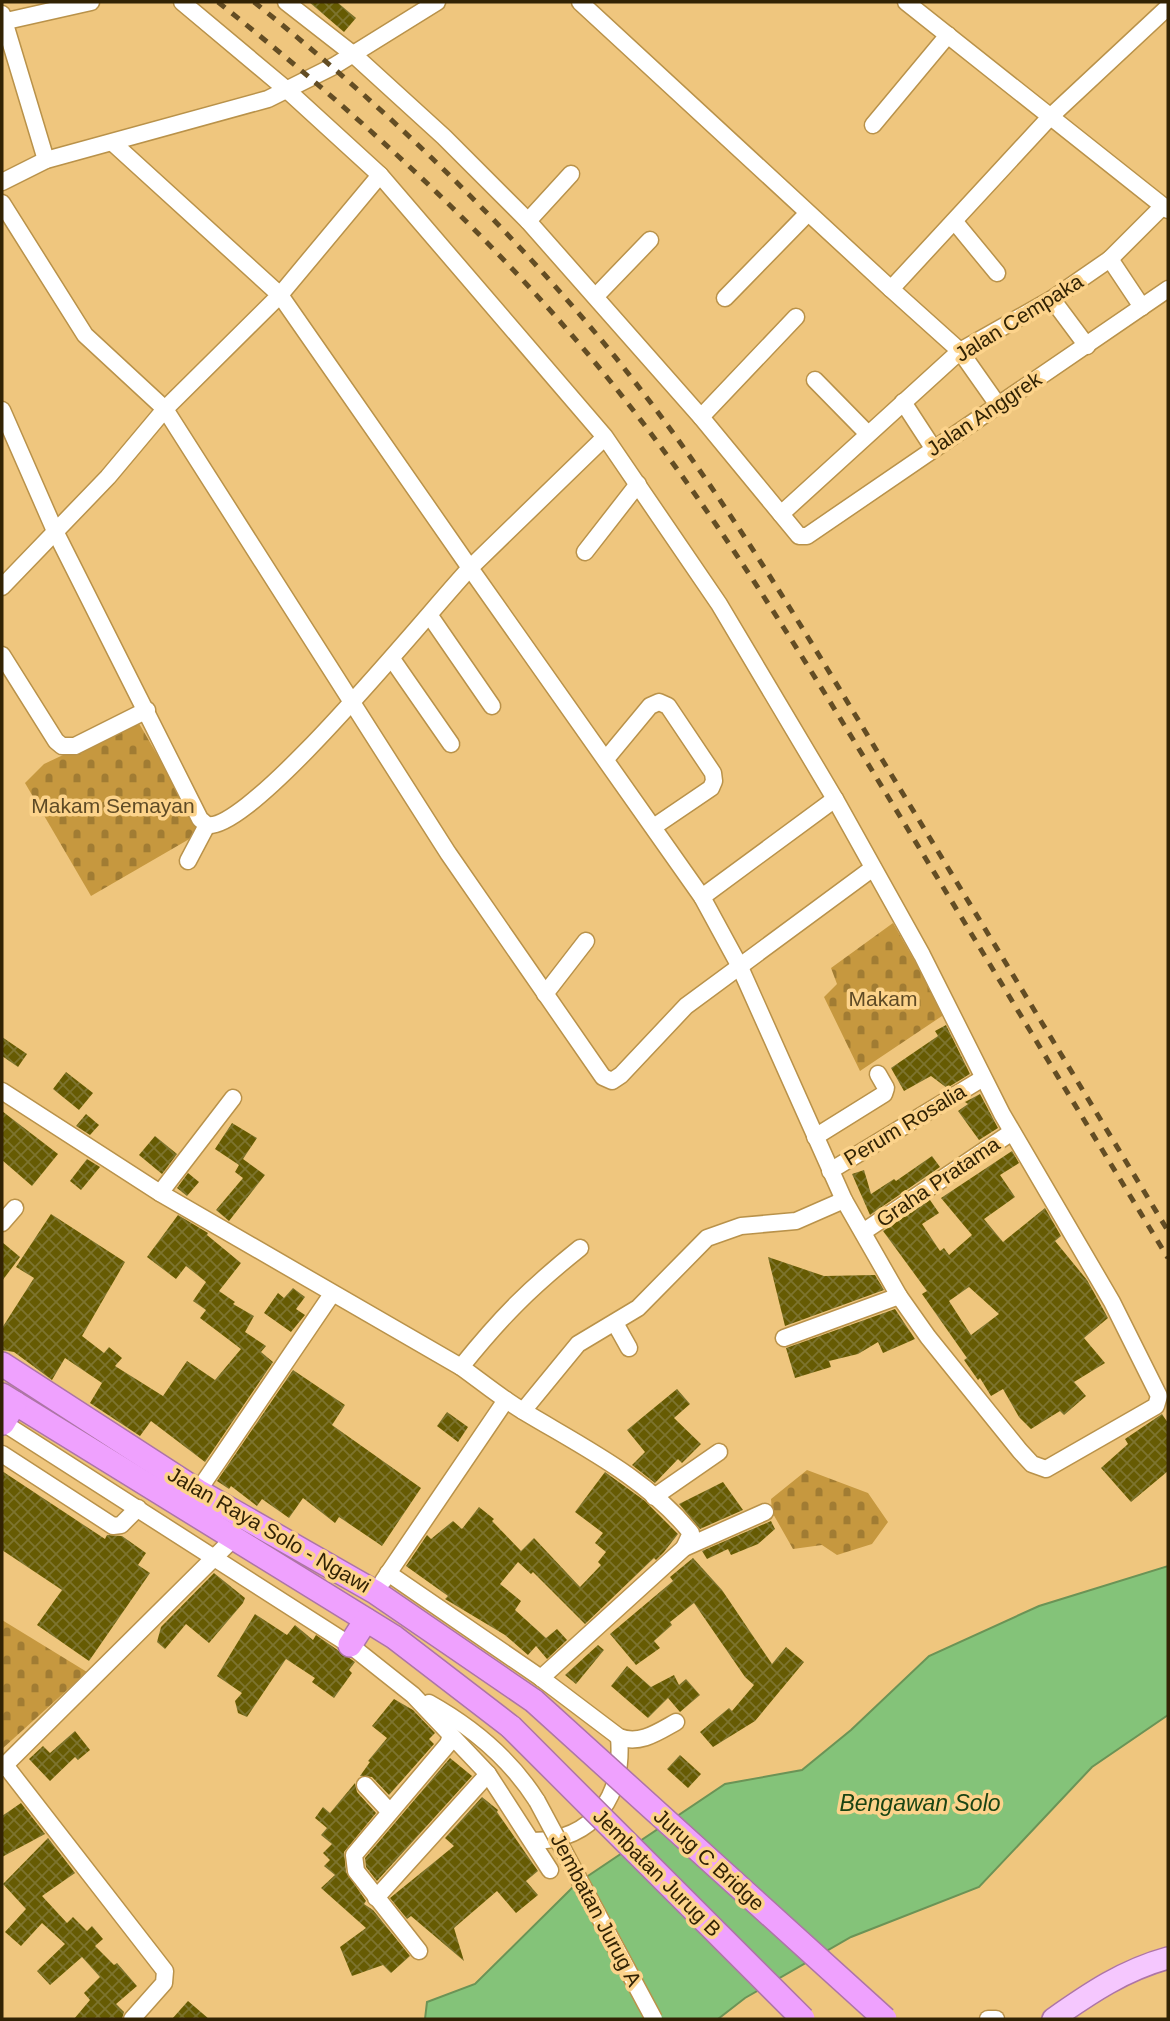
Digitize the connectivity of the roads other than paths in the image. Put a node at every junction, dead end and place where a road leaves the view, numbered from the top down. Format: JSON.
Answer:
{"nodes":[{"id":1,"x":91,"y":2,"type":"edge"},
{"id":2,"x":182,"y":2,"type":"edge"},
{"id":3,"x":286,"y":2,"type":"edge"},
{"id":4,"x":437,"y":2,"type":"edge"},
{"id":5,"x":580,"y":2,"type":"edge"},
{"id":6,"x":906,"y":2,"type":"edge"},
{"id":7,"x":1168,"y":7,"type":"edge"},
{"id":8,"x":2,"y":20,"type":"edge"},
{"id":9,"x":948,"y":35,"type":"junction"},
{"id":10,"x":354,"y":55,"type":"junction"},
{"id":11,"x":287,"y":90,"type":"junction"},
{"id":12,"x":1051,"y":117,"type":"junction"},
{"id":13,"x":873,"y":125,"type":"dead end"},
{"id":14,"x":113,"y":143,"type":"junction"},
{"id":15,"x":46,"y":160,"type":"junction"},
{"id":16,"x":571,"y":174,"type":"dead end"},
{"id":17,"x":380,"y":175,"type":"junction"},
{"id":18,"x":2,"y":182,"type":"edge"},
{"id":19,"x":2,"y":203,"type":"edge"},
{"id":20,"x":1166,"y":208,"type":"edge"},
{"id":21,"x":807,"y":214,"type":"junction"},
{"id":22,"x":528,"y":221,"type":"junction"},
{"id":23,"x":955,"y":222,"type":"junction"},
{"id":24,"x":650,"y":240,"type":"dead end"},
{"id":25,"x":1110,"y":259,"type":"junction"},
{"id":26,"x":997,"y":273,"type":"dead end"},
{"id":27,"x":891,"y":289,"type":"junction"},
{"id":28,"x":1168,"y":289,"type":"edge"},
{"id":29,"x":280,"y":295,"type":"junction"},
{"id":30,"x":596,"y":296,"type":"junction"},
{"id":31,"x":725,"y":298,"type":"dead end"},
{"id":32,"x":1052,"y":299,"type":"junction"},
{"id":33,"x":1142,"y":307,"type":"junction"},
{"id":34,"x":796,"y":317,"type":"dead end"},
{"id":35,"x":1087,"y":346,"type":"junction"},
{"id":36,"x":960,"y":351,"type":"junction"},
{"id":37,"x":815,"y":380,"type":"dead end"},
{"id":38,"x":903,"y":402,"type":"junction"},
{"id":39,"x":998,"y":405,"type":"junction"},
{"id":40,"x":165,"y":409,"type":"junction"},
{"id":41,"x":2,"y":410,"type":"edge"},
{"id":42,"x":701,"y":417,"type":"junction"},
{"id":43,"x":868,"y":434,"type":"junction"},
{"id":44,"x":605,"y":437,"type":"junction"},
{"id":45,"x":933,"y":448,"type":"junction"},
{"id":46,"x":638,"y":484,"type":"junction"},
{"id":47,"x":781,"y":514,"type":"junction"},
{"id":48,"x":55,"y":531,"type":"junction"},
{"id":49,"x":585,"y":552,"type":"dead end"},
{"id":50,"x":470,"y":568,"type":"junction"},
{"id":51,"x":2,"y":587,"type":"edge"},
{"id":52,"x":430,"y":616,"type":"junction"},
{"id":53,"x":2,"y":655,"type":"edge"},
{"id":54,"x":392,"y":659,"type":"junction"},
{"id":55,"x":352,"y":704,"type":"junction"},
{"id":56,"x":492,"y":706,"type":"dead end"},
{"id":57,"x":146,"y":710,"type":"junction"},
{"id":58,"x":450,"y":744,"type":"dead end"},
{"id":59,"x":606,"y":759,"type":"junction"},
{"id":60,"x":835,"y":799,"type":"junction"},
{"id":61,"x":207,"y":825,"type":"junction"},
{"id":62,"x":654,"y":826,"type":"junction"},
{"id":63,"x":188,"y":861,"type":"dead end"},
{"id":64,"x":873,"y":868,"type":"junction"},
{"id":65,"x":702,"y":897,"type":"junction"},
{"id":66,"x":586,"y":941,"type":"dead end"},
{"id":67,"x":739,"y":965,"type":"junction"},
{"id":68,"x":545,"y":994,"type":"junction"},
{"id":69,"x":878,"y":1074,"type":"dead end"},
{"id":70,"x":979,"y":1080,"type":"dead end"},
{"id":71,"x":2,"y":1091,"type":"edge"},
{"id":72,"x":233,"y":1098,"type":"dead end"},
{"id":73,"x":1012,"y":1132,"type":"junction"},
{"id":74,"x":815,"y":1137,"type":"junction"},
{"id":75,"x":830,"y":1171,"type":"junction"},
{"id":76,"x":160,"y":1193,"type":"junction"},
{"id":77,"x":844,"y":1200,"type":"junction"},
{"id":78,"x":15,"y":1208,"type":"dead end"},
{"id":79,"x":2,"y":1223,"type":"edge"},
{"id":80,"x":863,"y":1232,"type":"junction"},
{"id":81,"x":580,"y":1248,"type":"dead end"},
{"id":82,"x":332,"y":1294,"type":"junction"},
{"id":83,"x":899,"y":1296,"type":"junction"},
{"id":84,"x":615,"y":1322,"type":"junction"},
{"id":85,"x":784,"y":1338,"type":"dead end"},
{"id":86,"x":629,"y":1348,"type":"dead end"},
{"id":87,"x":2,"y":1364,"type":"edge"},
{"id":88,"x":461,"y":1367,"type":"junction"},
{"id":89,"x":9,"y":1399,"type":"edge"},
{"id":90,"x":506,"y":1400,"type":"junction"},
{"id":91,"x":523,"y":1411,"type":"junction"},
{"id":92,"x":2,"y":1423,"type":"edge"},
{"id":93,"x":719,"y":1452,"type":"dead end"},
{"id":94,"x":2,"y":1454,"type":"edge"},
{"id":95,"x":198,"y":1491,"type":"junction"},
{"id":96,"x":654,"y":1497,"type":"junction"},
{"id":97,"x":138,"y":1508,"type":"junction"},
{"id":98,"x":765,"y":1512,"type":"dead end"},
{"id":99,"x":234,"y":1538,"type":"junction"},
{"id":100,"x":684,"y":1548,"type":"junction"},
{"id":101,"x":213,"y":1559,"type":"junction"},
{"id":102,"x":382,"y":1583,"type":"junction"},
{"id":103,"x":366,"y":1620,"type":"junction"},
{"id":104,"x":350,"y":1645,"type":"junction"},
{"id":105,"x":541,"y":1678,"type":"junction"},
{"id":106,"x":414,"y":1695,"type":"junction"},
{"id":107,"x":534,"y":1701,"type":"joint"},
{"id":108,"x":676,"y":1722,"type":"dead end"},
{"id":109,"x":511,"y":1727,"type":"joint"},
{"id":110,"x":452,"y":1735,"type":"junction"},
{"id":111,"x":619,"y":1737,"type":"junction"},
{"id":112,"x":3,"y":1766,"type":"edge"},
{"id":113,"x":488,"y":1774,"type":"junction"},
{"id":114,"x":365,"y":1785,"type":"dead end"},
{"id":115,"x":390,"y":1812,"type":"junction"},
{"id":116,"x":533,"y":1841,"type":"junction"},
{"id":117,"x":550,"y":1870,"type":"dead end"},
{"id":118,"x":376,"y":1898,"type":"junction"},
{"id":119,"x":419,"y":1951,"type":"dead end"},
{"id":120,"x":1168,"y":1958,"type":"edge"},
{"id":121,"x":132,"y":2019,"type":"edge"},
{"id":122,"x":654,"y":2019,"type":"edge"},
{"id":123,"x":803,"y":2019,"type":"edge"},
{"id":124,"x":885,"y":2019,"type":"edge"},
{"id":125,"x":988,"y":2019,"type":"edge"},
{"id":126,"x":996,"y":2019,"type":"edge"},
{"id":127,"x":1053,"y":2019,"type":"edge"}],
"edges":[{"from":1,"to":8,"type":"street"},
{"from":2,"to":11,"type":"street"},
{"from":3,"to":10,"type":"street"},
{"from":4,"to":10,"type":"street"},
{"from":5,"to":21,"type":"street"},
{"from":6,"to":9,"type":"street"},
{"from":7,"to":12,"type":"street"},
{"from":8,"to":15,"type":"street"},
{"from":9,"to":12,"type":"street"},
{"from":9,"to":13,"type":"street"},
{"from":10,"to":11,"type":"street"},
{"from":10,"to":22,"type":"street"},
{"from":11,"to":14,"type":"street"},
{"from":11,"to":17,"type":"street"},
{"from":12,"to":20,"type":"street"},
{"from":12,"to":23,"type":"street"},
{"from":14,"to":15,"type":"street"},
{"from":14,"to":29,"type":"street"},
{"from":15,"to":18,"type":"street"},
{"from":16,"to":22,"type":"street"},
{"from":17,"to":29,"type":"street"},
{"from":17,"to":44,"type":"street"},
{"from":19,"to":40,"type":"street"},
{"from":20,"to":25,"type":"street","name":"Jalan Cempaka"},
{"from":21,"to":27,"type":"street"},
{"from":21,"to":31,"type":"street"},
{"from":22,"to":30,"type":"street"},
{"from":23,"to":26,"type":"street"},
{"from":23,"to":27,"type":"street"},
{"from":24,"to":30,"type":"street"},
{"from":25,"to":32,"type":"street","name":"Jalan Cempaka"},
{"from":25,"to":33,"type":"street"},
{"from":27,"to":36,"type":"street"},
{"from":28,"to":33,"type":"street","name":"Jalan Anggrek"},
{"from":29,"to":40,"type":"street"},
{"from":29,"to":50,"type":"street"},
{"from":30,"to":42,"type":"street"},
{"from":32,"to":35,"type":"street"},
{"from":32,"to":36,"type":"street","name":"Jalan Cempaka"},
{"from":33,"to":35,"type":"street","name":"Jalan Anggrek"},
{"from":34,"to":42,"type":"street"},
{"from":35,"to":39,"type":"street","name":"Jalan Anggrek"},
{"from":36,"to":38,"type":"street","name":"Jalan Cempaka"},
{"from":36,"to":39,"type":"street"},
{"from":37,"to":43,"type":"street"},
{"from":38,"to":43,"type":"street","name":"Jalan Cempaka"},
{"from":38,"to":45,"type":"street"},
{"from":39,"to":45,"type":"street","name":"Jalan Anggrek"},
{"from":40,"to":48,"type":"street"},
{"from":40,"to":55,"type":"street"},
{"from":41,"to":48,"type":"street"},
{"from":42,"to":47,"type":"street"},
{"from":43,"to":47,"type":"street","name":"Jalan Cempaka"},
{"from":44,"to":46,"type":"street"},
{"from":44,"to":50,"type":"street"},
{"from":45,"to":47,"type":"street","name":"Jalan Anggrek"},
{"from":46,"to":49,"type":"street"},
{"from":46,"to":60,"type":"street"},
{"from":48,"to":51,"type":"street"},
{"from":48,"to":57,"type":"street"},
{"from":50,"to":52,"type":"street"},
{"from":50,"to":59,"type":"street"},
{"from":52,"to":54,"type":"street"},
{"from":52,"to":56,"type":"street"},
{"from":53,"to":57,"type":"street"},
{"from":54,"to":55,"type":"street"},
{"from":54,"to":58,"type":"street"},
{"from":55,"to":61,"type":"street"},
{"from":55,"to":68,"type":"street"},
{"from":57,"to":61,"type":"street"},
{"from":59,"to":62,"type":"street"},
{"from":59,"to":62,"type":"street"},
{"from":60,"to":64,"type":"street"},
{"from":60,"to":65,"type":"street"},
{"from":61,"to":63,"type":"street"},
{"from":62,"to":65,"type":"street"},
{"from":64,"to":67,"type":"street"},
{"from":64,"to":73,"type":"street"},
{"from":65,"to":67,"type":"street"},
{"from":66,"to":68,"type":"street"},
{"from":67,"to":68,"type":"street"},
{"from":67,"to":74,"type":"street"},
{"from":69,"to":74,"type":"street"},
{"from":70,"to":75,"type":"street","name":"Perum Rosalia"},
{"from":71,"to":76,"type":"street"},
{"from":72,"to":76,"type":"street"},
{"from":73,"to":80,"type":"street","name":"Graha Pratama"},
{"from":73,"to":83,"type":"street"},
{"from":74,"to":75,"type":"street"},
{"from":75,"to":77,"type":"street"},
{"from":76,"to":82,"type":"street"},
{"from":77,"to":80,"type":"street"},
{"from":77,"to":84,"type":"street"},
{"from":78,"to":79,"type":"street"},
{"from":80,"to":83,"type":"street"},
{"from":81,"to":88,"type":"street"},
{"from":82,"to":88,"type":"street"},
{"from":82,"to":95,"type":"street"},
{"from":83,"to":85,"type":"street"},
{"from":84,"to":86,"type":"street"},
{"from":84,"to":91,"type":"street"},
{"from":87,"to":95,"type":"highway","name":"Jalan Raya Solo - Ngawi"},
{"from":88,"to":90,"type":"street"},
{"from":89,"to":92,"type":"highway"},
{"from":89,"to":99,"type":"highway","name":"Jalan Raya Solo - Ngawi"},
{"from":90,"to":91,"type":"street"},
{"from":90,"to":102,"type":"street"},
{"from":91,"to":96,"type":"street"},
{"from":92,"to":97,"type":"street"},
{"from":93,"to":96,"type":"street"},
{"from":94,"to":97,"type":"street"},
{"from":95,"to":102,"type":"highway","name":"Jalan Raya Solo - Ngawi"},
{"from":96,"to":100,"type":"street"},
{"from":97,"to":101,"type":"street"},
{"from":98,"to":100,"type":"street"},
{"from":99,"to":101,"type":"street"},
{"from":99,"to":103,"type":"highway","name":"Jalan Raya Solo - Ngawi"},
{"from":100,"to":105,"type":"street"},
{"from":101,"to":104,"type":"street"},
{"from":101,"to":112,"type":"street"},
{"from":102,"to":105,"type":"street"},
{"from":102,"to":107,"type":"highway","name":"Jalan Raya Solo - Ngawi"},
{"from":103,"to":104,"type":"highway"},
{"from":103,"to":109,"type":"highway","name":"Jalan Raya Solo - Ngawi"},
{"from":104,"to":106,"type":"street"},
{"from":105,"to":111,"type":"street"},
{"from":106,"to":110,"type":"street"},
{"from":106,"to":122,"type":"street","name":"Jembatan Jurug A","bridge":true},
{"from":107,"to":124,"type":"highway","name":"Jurug C Bridge","bridge":true},
{"from":108,"to":111,"type":"street"},
{"from":109,"to":123,"type":"highway","name":"Jembatan Jurug B","bridge":true},
{"from":110,"to":113,"type":"street"},
{"from":110,"to":115,"type":"street"},
{"from":111,"to":116,"type":"street"},
{"from":112,"to":121,"type":"street"},
{"from":113,"to":116,"type":"street"},
{"from":113,"to":118,"type":"street"},
{"from":114,"to":115,"type":"street"},
{"from":115,"to":118,"type":"street"},
{"from":116,"to":117,"type":"street"},
{"from":118,"to":119,"type":"street"},
{"from":120,"to":127,"type":"main road"},
{"from":125,"to":126,"type":"street"}]}
